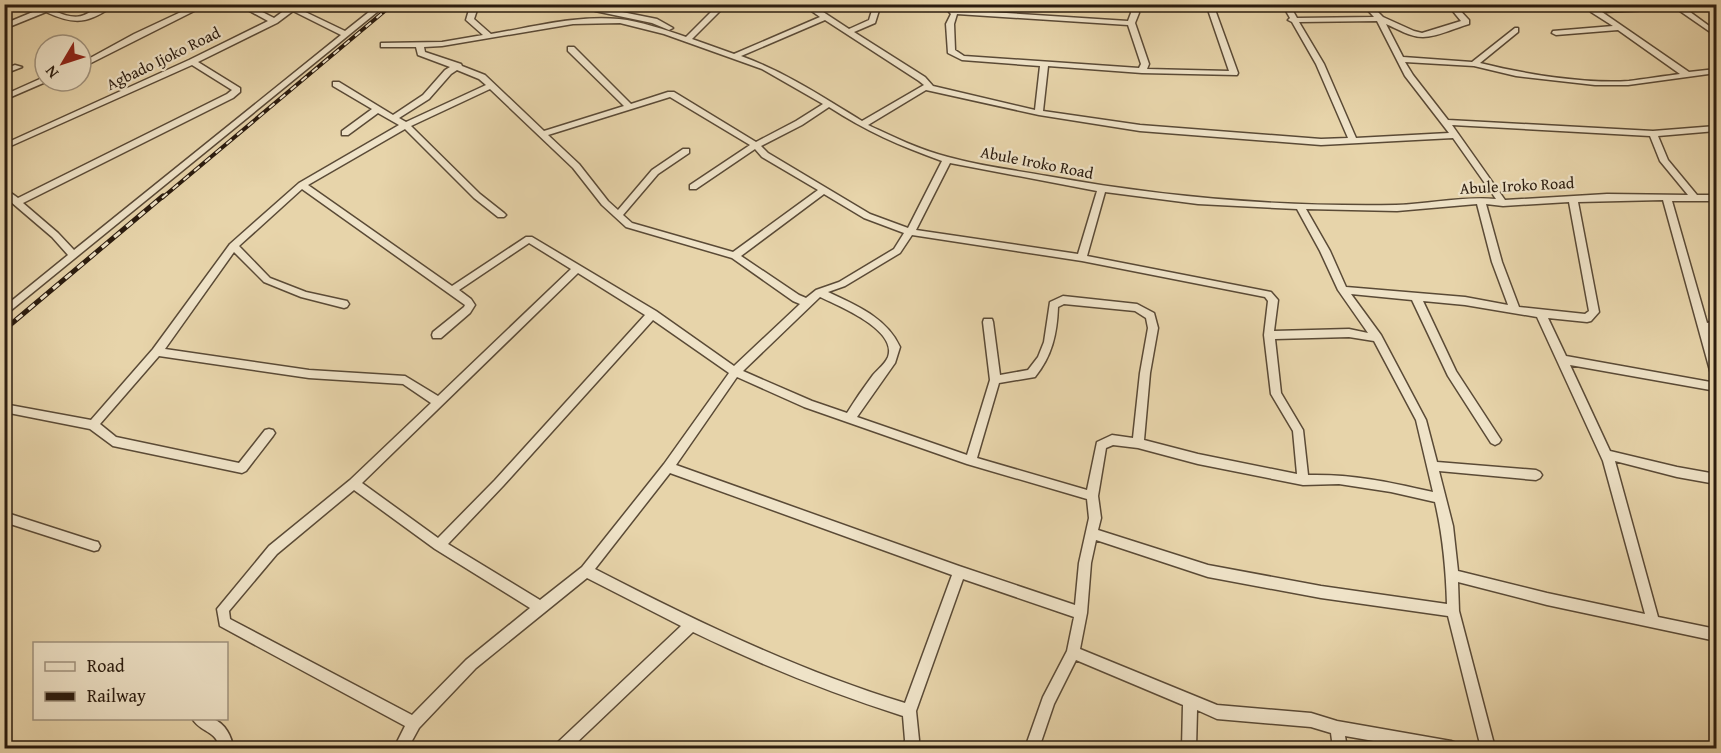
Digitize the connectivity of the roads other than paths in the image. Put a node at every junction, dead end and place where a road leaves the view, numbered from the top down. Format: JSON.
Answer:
{"nodes":[{"id":1,"x":59,"y":4,"type":"edge"},
{"id":2,"x":113,"y":4,"type":"edge"},
{"id":3,"x":205,"y":4,"type":"edge"},
{"id":4,"x":240,"y":4,"type":"edge"},
{"id":5,"x":384,"y":4,"type":"edge"},
{"id":6,"x":600,"y":4,"type":"edge"},
{"id":7,"x":724,"y":4,"type":"edge"},
{"id":8,"x":805,"y":4,"type":"edge"},
{"id":9,"x":878,"y":4,"type":"edge"},
{"id":10,"x":1133,"y":4,"type":"edge"},
{"id":11,"x":1209,"y":4,"type":"edge"},
{"id":12,"x":1285,"y":4,"type":"edge"},
{"id":13,"x":1365,"y":4,"type":"edge"},
{"id":14,"x":1450,"y":4,"type":"edge"},
{"id":15,"x":1676,"y":6,"type":"junction"},
{"id":16,"x":1716,"y":6,"type":"edge"},
{"id":17,"x":296,"y":7,"type":"edge"},
{"id":18,"x":1592,"y":7,"type":"edge"},
{"id":19,"x":956,"y":8,"type":"edge"},
{"id":20,"x":46,"y":10,"type":"junction"},
{"id":21,"x":473,"y":10,"type":"dead end"},
{"id":22,"x":824,"y":18,"type":"junction"},
{"id":23,"x":1380,"y":19,"type":"junction"},
{"id":24,"x":1292,"y":20,"type":"junction"},
{"id":25,"x":273,"y":21,"type":"junction"},
{"id":26,"x":1131,"y":23,"type":"junction"},
{"id":27,"x":4,"y":27,"type":"edge"},
{"id":28,"x":1618,"y":28,"type":"junction"},
{"id":29,"x":1515,"y":30,"type":"dead end"},
{"id":30,"x":666,"y":32,"type":"junction"},
{"id":31,"x":849,"y":32,"type":"junction"},
{"id":32,"x":1556,"y":33,"type":"dead end"},
{"id":33,"x":1716,"y":34,"type":"edge"},
{"id":34,"x":347,"y":35,"type":"junction"},
{"id":35,"x":488,"y":35,"type":"junction"},
{"id":36,"x":687,"y":40,"type":"junction"},
{"id":37,"x":384,"y":45,"type":"dead end"},
{"id":38,"x":420,"y":45,"type":"junction"},
{"id":39,"x":571,"y":49,"type":"dead end"},
{"id":40,"x":735,"y":56,"type":"junction"},
{"id":41,"x":1402,"y":59,"type":"junction"},
{"id":42,"x":93,"y":60,"type":"edge"},
{"id":43,"x":192,"y":62,"type":"junction"},
{"id":44,"x":1044,"y":64,"type":"junction"},
{"id":45,"x":1474,"y":64,"type":"junction"},
{"id":46,"x":458,"y":66,"type":"junction"},
{"id":47,"x":18,"y":67,"type":"dead end"},
{"id":48,"x":1142,"y":71,"type":"junction"},
{"id":49,"x":1716,"y":71,"type":"edge"},
{"id":50,"x":4,"y":72,"type":"edge"},
{"id":51,"x":1686,"y":74,"type":"junction"},
{"id":52,"x":336,"y":84,"type":"dead end"},
{"id":53,"x":33,"y":85,"type":"edge"},
{"id":54,"x":490,"y":86,"type":"junction"},
{"id":55,"x":925,"y":87,"type":"junction"},
{"id":56,"x":4,"y":98,"type":"edge"},
{"id":57,"x":828,"y":104,"type":"junction"},
{"id":58,"x":629,"y":107,"type":"junction"},
{"id":59,"x":378,"y":109,"type":"junction"},
{"id":60,"x":1039,"y":113,"type":"junction"},
{"id":61,"x":395,"y":117,"type":"junction"},
{"id":62,"x":1446,"y":122,"type":"junction"},
{"id":63,"x":862,"y":125,"type":"junction"},
{"id":64,"x":406,"y":126,"type":"junction"},
{"id":65,"x":1716,"y":128,"type":"edge"},
{"id":66,"x":345,"y":133,"type":"dead end"},
{"id":67,"x":544,"y":134,"type":"junction"},
{"id":68,"x":1653,"y":134,"type":"junction"},
{"id":69,"x":1454,"y":135,"type":"junction"},
{"id":70,"x":1353,"y":140,"type":"junction"},
{"id":71,"x":756,"y":145,"type":"junction"},
{"id":72,"x":4,"y":147,"type":"edge"},
{"id":73,"x":686,"y":151,"type":"dead end"},
{"id":74,"x":947,"y":160,"type":"junction"},
{"id":75,"x":302,"y":185,"type":"junction"},
{"id":76,"x":693,"y":187,"type":"dead end"},
{"id":77,"x":1102,"y":189,"type":"junction"},
{"id":78,"x":4,"y":191,"type":"edge"},
{"id":79,"x":823,"y":191,"type":"junction"},
{"id":80,"x":1573,"y":198,"type":"junction"},
{"id":81,"x":1667,"y":198,"type":"junction"},
{"id":82,"x":1716,"y":198,"type":"edge"},
{"id":83,"x":1696,"y":199,"type":"junction"},
{"id":84,"x":1481,"y":201,"type":"junction"},
{"id":85,"x":18,"y":202,"type":"junction"},
{"id":86,"x":1503,"y":203,"type":"junction"},
{"id":87,"x":1300,"y":206,"type":"junction"},
{"id":88,"x":501,"y":215,"type":"dead end"},
{"id":89,"x":618,"y":215,"type":"junction"},
{"id":90,"x":910,"y":232,"type":"junction"},
{"id":91,"x":233,"y":246,"type":"junction"},
{"id":92,"x":73,"y":255,"type":"junction"},
{"id":93,"x":735,"y":256,"type":"junction"},
{"id":94,"x":1082,"y":258,"type":"junction"},
{"id":95,"x":578,"y":268,"type":"junction"},
{"id":96,"x":452,"y":290,"type":"junction"},
{"id":97,"x":1343,"y":290,"type":"junction"},
{"id":98,"x":819,"y":292,"type":"junction"},
{"id":99,"x":1416,"y":297,"type":"junction"},
{"id":100,"x":808,"y":303,"type":"junction"},
{"id":101,"x":344,"y":304,"type":"dead end"},
{"id":102,"x":1515,"y":309,"type":"junction"},
{"id":103,"x":4,"y":314,"type":"edge"},
{"id":104,"x":652,"y":314,"type":"junction"},
{"id":105,"x":1541,"y":314,"type":"junction"},
{"id":106,"x":988,"y":322,"type":"dead end"},
{"id":107,"x":1716,"y":325,"type":"edge"},
{"id":108,"x":1702,"y":327,"type":"junction"},
{"id":109,"x":437,"y":335,"type":"dead end"},
{"id":110,"x":1269,"y":335,"type":"junction"},
{"id":111,"x":1377,"y":338,"type":"junction"},
{"id":112,"x":157,"y":352,"type":"junction"},
{"id":113,"x":1561,"y":360,"type":"junction"},
{"id":114,"x":735,"y":372,"type":"junction"},
{"id":115,"x":1716,"y":374,"type":"edge"},
{"id":116,"x":995,"y":380,"type":"junction"},
{"id":117,"x":1716,"y":387,"type":"edge"},
{"id":118,"x":438,"y":402,"type":"junction"},
{"id":119,"x":4,"y":408,"type":"edge"},
{"id":120,"x":850,"y":418,"type":"junction"},
{"id":121,"x":93,"y":425,"type":"junction"},
{"id":122,"x":269,"y":433,"type":"dead end"},
{"id":123,"x":1495,"y":440,"type":"dead end"},
{"id":124,"x":1138,"y":442,"type":"junction"},
{"id":125,"x":1605,"y":454,"type":"junction"},
{"id":126,"x":971,"y":461,"type":"junction"},
{"id":127,"x":1434,"y":466,"type":"junction"},
{"id":128,"x":668,"y":467,"type":"junction"},
{"id":129,"x":1536,"y":475,"type":"dead end"},
{"id":130,"x":1716,"y":479,"type":"edge"},
{"id":131,"x":1303,"y":480,"type":"junction"},
{"id":132,"x":354,"y":483,"type":"junction"},
{"id":133,"x":1092,"y":496,"type":"junction"},
{"id":134,"x":1439,"y":498,"type":"junction"},
{"id":135,"x":4,"y":517,"type":"edge"},
{"id":136,"x":1093,"y":534,"type":"junction"},
{"id":137,"x":439,"y":545,"type":"junction"},
{"id":138,"x":94,"y":546,"type":"dead end"},
{"id":139,"x":586,"y":571,"type":"junction"},
{"id":140,"x":959,"y":572,"type":"junction"},
{"id":141,"x":1452,"y":575,"type":"junction"},
{"id":142,"x":541,"y":609,"type":"junction"},
{"id":143,"x":1453,"y":611,"type":"junction"},
{"id":144,"x":1082,"y":613,"type":"junction"},
{"id":145,"x":1653,"y":620,"type":"junction"},
{"id":146,"x":691,"y":625,"type":"junction"},
{"id":147,"x":1716,"y":635,"type":"edge"},
{"id":148,"x":1072,"y":652,"type":"junction"},
{"id":149,"x":1190,"y":701,"type":"junction"},
{"id":150,"x":909,"y":711,"type":"junction"},
{"id":151,"x":202,"y":720,"type":"edge"},
{"id":152,"x":414,"y":723,"type":"junction"},
{"id":153,"x":1337,"y":728,"type":"junction"},
{"id":154,"x":226,"y":748,"type":"edge"},
{"id":155,"x":401,"y":748,"type":"edge"},
{"id":156,"x":562,"y":748,"type":"edge"},
{"id":157,"x":910,"y":748,"type":"edge"},
{"id":158,"x":1032,"y":748,"type":"edge"},
{"id":159,"x":1189,"y":748,"type":"edge"},
{"id":160,"x":1340,"y":748,"type":"edge"},
{"id":161,"x":1451,"y":748,"type":"edge"},
{"id":162,"x":1488,"y":748,"type":"edge"}],
"edges":[{"from":1,"to":20,"type":"street"},
{"from":2,"to":20,"type":"street"},
{"from":3,"to":42,"type":"street"},
{"from":4,"to":25,"type":"street"},
{"from":5,"to":34,"type":"street"},
{"from":6,"to":30,"type":"street"},
{"from":7,"to":36,"type":"street"},
{"from":8,"to":22,"type":"street"},
{"from":9,"to":31,"type":"street"},
{"from":10,"to":26,"type":"street"},
{"from":11,"to":48,"type":"street"},
{"from":12,"to":24,"type":"street"},
{"from":13,"to":23,"type":"street"},
{"from":14,"to":23,"type":"street"},
{"from":15,"to":16,"type":"street"},
{"from":15,"to":18,"type":"street"},
{"from":15,"to":33,"type":"street"},
{"from":17,"to":25,"type":"street","name":"Agbado Ijoko Road"},
{"from":17,"to":34,"type":"street"},
{"from":18,"to":28,"type":"street"},
{"from":19,"to":26,"type":"street"},
{"from":19,"to":44,"type":"street"},
{"from":20,"to":27,"type":"street"},
{"from":21,"to":35,"type":"street"},
{"from":22,"to":31,"type":"street"},
{"from":22,"to":40,"type":"street"},
{"from":23,"to":24,"type":"street"},
{"from":23,"to":41,"type":"street"},
{"from":24,"to":70,"type":"street"},
{"from":25,"to":43,"type":"street","name":"Agbado Ijoko Road"},
{"from":26,"to":48,"type":"street"},
{"from":28,"to":32,"type":"street"},
{"from":28,"to":51,"type":"street"},
{"from":29,"to":45,"type":"street"},
{"from":30,"to":35,"type":"street","name":"Abule Iroko Road"},
{"from":30,"to":36,"type":"street","name":"Abule Iroko Road"},
{"from":31,"to":55,"type":"street"},
{"from":34,"to":92,"type":"street"},
{"from":35,"to":38,"type":"street","name":"Abule Iroko Road"},
{"from":36,"to":40,"type":"street","name":"Abule Iroko Road"},
{"from":37,"to":38,"type":"street","name":"Abule Iroko Road"},
{"from":38,"to":46,"type":"street"},
{"from":39,"to":58,"type":"street"},
{"from":40,"to":57,"type":"street","name":"Abule Iroko Road"},
{"from":41,"to":45,"type":"street"},
{"from":41,"to":62,"type":"street"},
{"from":43,"to":72,"type":"street","name":"Agbado Ijoko Road"},
{"from":43,"to":85,"type":"street"},
{"from":44,"to":48,"type":"street"},
{"from":44,"to":60,"type":"street"},
{"from":45,"to":51,"type":"street"},
{"from":46,"to":54,"type":"street"},
{"from":46,"to":61,"type":"street"},
{"from":47,"to":50,"type":"street"},
{"from":49,"to":51,"type":"street"},
{"from":52,"to":59,"type":"street"},
{"from":53,"to":56,"type":"street"},
{"from":54,"to":64,"type":"street"},
{"from":54,"to":67,"type":"street"},
{"from":55,"to":60,"type":"street"},
{"from":55,"to":63,"type":"street"},
{"from":57,"to":63,"type":"street","name":"Abule Iroko Road"},
{"from":57,"to":71,"type":"street"},
{"from":58,"to":67,"type":"street"},
{"from":58,"to":71,"type":"street"},
{"from":59,"to":61,"type":"street"},
{"from":59,"to":66,"type":"street"},
{"from":60,"to":70,"type":"street"},
{"from":61,"to":64,"type":"street"},
{"from":62,"to":68,"type":"street"},
{"from":62,"to":69,"type":"street"},
{"from":63,"to":74,"type":"street","name":"Abule Iroko Road"},
{"from":64,"to":75,"type":"street"},
{"from":64,"to":88,"type":"street"},
{"from":65,"to":68,"type":"street"},
{"from":67,"to":89,"type":"street"},
{"from":68,"to":83,"type":"street"},
{"from":69,"to":70,"type":"street"},
{"from":69,"to":86,"type":"street"},
{"from":71,"to":76,"type":"street"},
{"from":71,"to":79,"type":"street"},
{"from":73,"to":89,"type":"street"},
{"from":74,"to":77,"type":"street","name":"Abule Iroko Road"},
{"from":74,"to":90,"type":"street"},
{"from":75,"to":91,"type":"street"},
{"from":75,"to":96,"type":"street"},
{"from":77,"to":87,"type":"street","name":"Abule Iroko Road"},
{"from":77,"to":94,"type":"street"},
{"from":78,"to":85,"type":"street"},
{"from":79,"to":90,"type":"street"},
{"from":79,"to":93,"type":"street"},
{"from":80,"to":81,"type":"street","name":"Abule Iroko Road"},
{"from":80,"to":86,"type":"street","name":"Abule Iroko Road"},
{"from":80,"to":105,"type":"street"},
{"from":81,"to":83,"type":"street","name":"Abule Iroko Road"},
{"from":81,"to":108,"type":"street"},
{"from":82,"to":83,"type":"street","name":"Abule Iroko Road"},
{"from":84,"to":86,"type":"street","name":"Abule Iroko Road"},
{"from":84,"to":87,"type":"street","name":"Abule Iroko Road"},
{"from":84,"to":102,"type":"street"},
{"from":85,"to":92,"type":"street"},
{"from":87,"to":97,"type":"street"},
{"from":89,"to":93,"type":"street"},
{"from":90,"to":94,"type":"street"},
{"from":90,"to":98,"type":"street"},
{"from":91,"to":101,"type":"street"},
{"from":91,"to":112,"type":"street"},
{"from":92,"to":103,"type":"street"},
{"from":93,"to":100,"type":"street"},
{"from":94,"to":110,"type":"street"},
{"from":95,"to":96,"type":"street"},
{"from":95,"to":104,"type":"street"},
{"from":95,"to":118,"type":"street"},
{"from":96,"to":109,"type":"street"},
{"from":97,"to":99,"type":"street"},
{"from":97,"to":111,"type":"street"},
{"from":98,"to":100,"type":"street"},
{"from":98,"to":120,"type":"street"},
{"from":99,"to":102,"type":"street"},
{"from":99,"to":123,"type":"street"},
{"from":100,"to":114,"type":"street"},
{"from":102,"to":105,"type":"street"},
{"from":104,"to":114,"type":"street"},
{"from":104,"to":137,"type":"street"},
{"from":105,"to":113,"type":"street"},
{"from":106,"to":116,"type":"street"},
{"from":107,"to":108,"type":"street"},
{"from":108,"to":115,"type":"street"},
{"from":110,"to":111,"type":"street"},
{"from":110,"to":131,"type":"street"},
{"from":111,"to":127,"type":"street"},
{"from":112,"to":118,"type":"street"},
{"from":112,"to":121,"type":"street"},
{"from":113,"to":117,"type":"street"},
{"from":113,"to":125,"type":"street"},
{"from":114,"to":120,"type":"street"},
{"from":114,"to":128,"type":"street"},
{"from":116,"to":124,"type":"street"},
{"from":116,"to":126,"type":"street"},
{"from":118,"to":132,"type":"street"},
{"from":119,"to":121,"type":"street"},
{"from":120,"to":126,"type":"street"},
{"from":121,"to":122,"type":"street"},
{"from":124,"to":131,"type":"street"},
{"from":124,"to":133,"type":"street"},
{"from":125,"to":130,"type":"street"},
{"from":125,"to":145,"type":"street"},
{"from":126,"to":133,"type":"street"},
{"from":127,"to":129,"type":"street"},
{"from":127,"to":134,"type":"street"},
{"from":128,"to":139,"type":"street"},
{"from":128,"to":140,"type":"street"},
{"from":131,"to":134,"type":"street"},
{"from":132,"to":137,"type":"street"},
{"from":132,"to":152,"type":"street"},
{"from":133,"to":136,"type":"street"},
{"from":134,"to":141,"type":"street"},
{"from":135,"to":138,"type":"street"},
{"from":136,"to":143,"type":"street"},
{"from":136,"to":144,"type":"street"},
{"from":137,"to":142,"type":"street"},
{"from":139,"to":142,"type":"street"},
{"from":139,"to":146,"type":"street"},
{"from":140,"to":144,"type":"street"},
{"from":140,"to":150,"type":"street"},
{"from":141,"to":143,"type":"street"},
{"from":141,"to":145,"type":"street"},
{"from":142,"to":152,"type":"street"},
{"from":143,"to":162,"type":"street"},
{"from":144,"to":148,"type":"street"},
{"from":145,"to":147,"type":"street"},
{"from":146,"to":150,"type":"street"},
{"from":146,"to":156,"type":"street"},
{"from":148,"to":149,"type":"street"},
{"from":148,"to":158,"type":"street"},
{"from":149,"to":153,"type":"street"},
{"from":149,"to":159,"type":"street"},
{"from":150,"to":157,"type":"street"},
{"from":151,"to":154,"type":"street"},
{"from":152,"to":155,"type":"street"},
{"from":153,"to":160,"type":"street"},
{"from":153,"to":161,"type":"street"}]}
